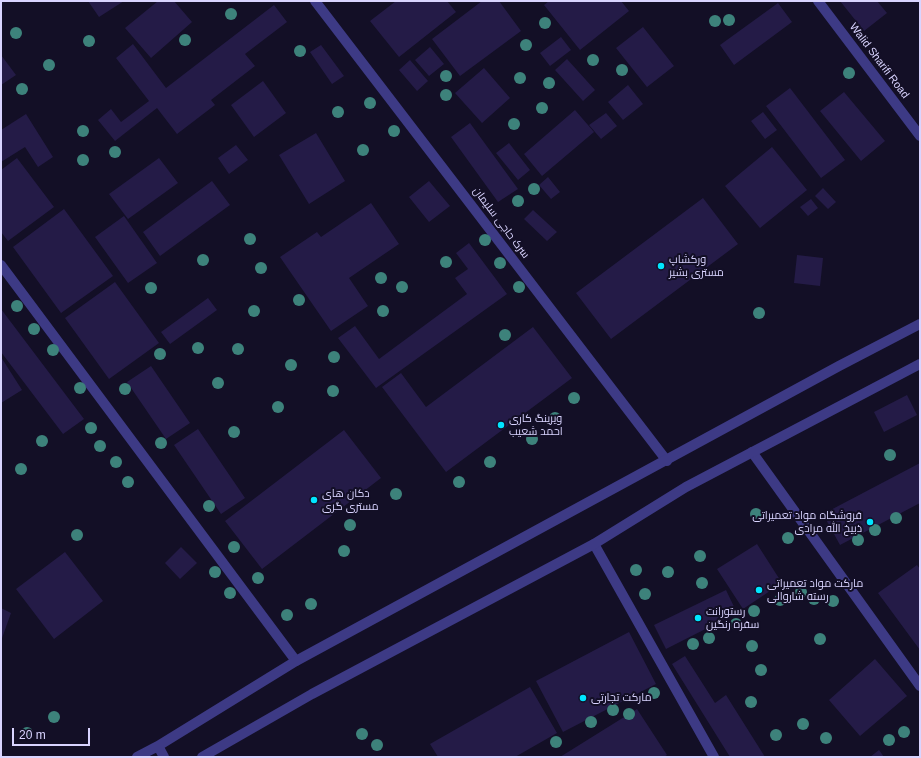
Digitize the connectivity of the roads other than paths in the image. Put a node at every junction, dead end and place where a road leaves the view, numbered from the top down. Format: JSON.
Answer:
{"nodes":[{"id":1,"x":315,"y":1,"type":"edge"},
{"id":2,"x":818,"y":1,"type":"edge"},
{"id":3,"x":920,"y":136,"type":"edge"},
{"id":4,"x":1,"y":265,"type":"edge"},
{"id":5,"x":920,"y":324,"type":"edge"},
{"id":6,"x":920,"y":364,"type":"edge"},
{"id":7,"x":752,"y":452,"type":"junction"},
{"id":8,"x":667,"y":461,"type":"junction"},
{"id":9,"x":594,"y":544,"type":"junction"},
{"id":10,"x":296,"y":660,"type":"junction"},
{"id":11,"x":920,"y":686,"type":"edge"},
{"id":12,"x":158,"y":746,"type":"junction"},
{"id":13,"x":137,"y":757,"type":"edge"},
{"id":14,"x":164,"y":757,"type":"edge"},
{"id":15,"x":202,"y":757,"type":"edge"},
{"id":16,"x":714,"y":757,"type":"edge"}],
"edges":[{"from":1,"to":8,"type":"street","name":"سرک حاجی سلیمان"},
{"from":2,"to":3,"type":"street","name":"Walid Sharifi Road"},
{"from":4,"to":10,"type":"street"},
{"from":5,"to":8,"type":"street"},
{"from":6,"to":7,"type":"street"},
{"from":7,"to":9,"type":"street"},
{"from":7,"to":11,"type":"street"},
{"from":8,"to":10,"type":"street"},
{"from":9,"to":15,"type":"street"},
{"from":9,"to":16,"type":"street"},
{"from":10,"to":12,"type":"street"},
{"from":12,"to":13,"type":"street"},
{"from":12,"to":14,"type":"street"}]}
